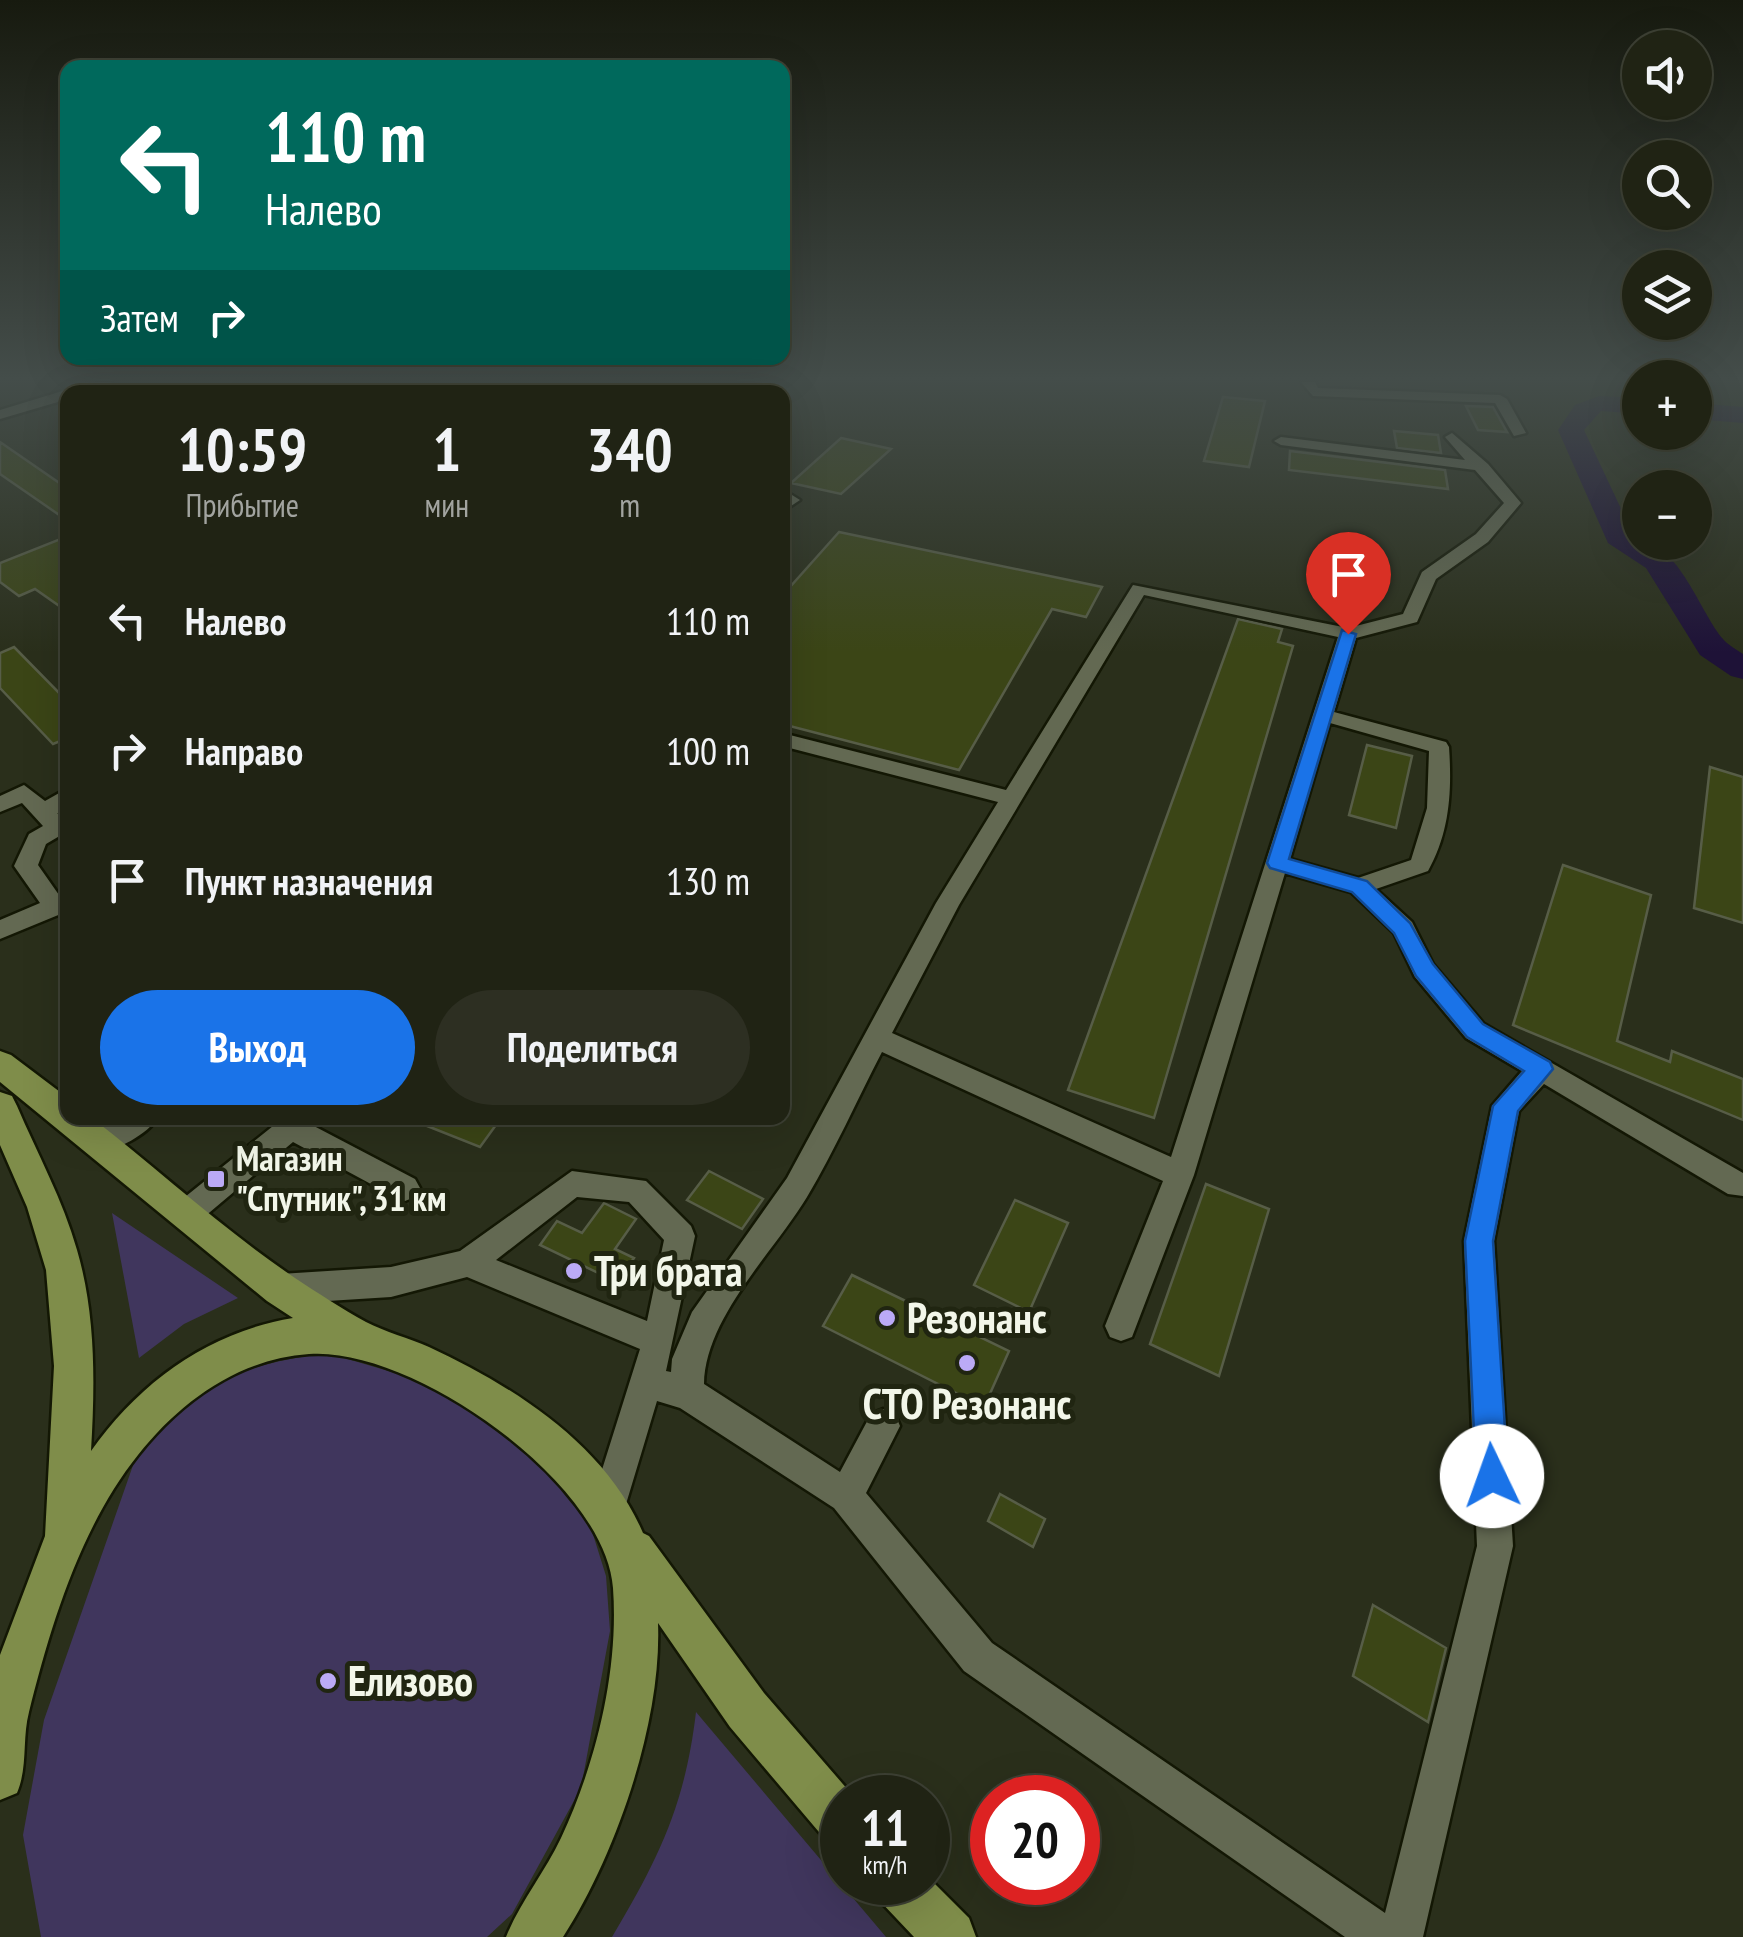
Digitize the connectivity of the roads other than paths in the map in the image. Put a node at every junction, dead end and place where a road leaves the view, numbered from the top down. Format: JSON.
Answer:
{"nodes":[{"id":1,"x":1487,"y":472,"type":"edge"},
{"id":2,"x":1348,"y":634,"type":"junction"},
{"id":3,"x":1322,"y":715,"type":"junction"},
{"id":4,"x":790,"y":741,"type":"edge"},
{"id":5,"x":1010,"y":798,"type":"junction"},
{"id":6,"x":0,"y":805,"type":"edge"},
{"id":7,"x":60,"y":829,"type":"edge"},
{"id":8,"x":1277,"y":863,"type":"junction"},
{"id":9,"x":1359,"y":886,"type":"junction"},
{"id":10,"x":60,"y":903,"type":"edge"},
{"id":11,"x":60,"y":904,"type":"edge"},
{"id":12,"x":0,"y":930,"type":"edge"},
{"id":13,"x":878,"y":1038,"type":"junction"},
{"id":14,"x":0,"y":1064,"type":"edge"},
{"id":15,"x":1541,"y":1069,"type":"junction"},
{"id":16,"x":0,"y":1106,"type":"edge"},
{"id":17,"x":60,"y":1111,"type":"edge"},
{"id":18,"x":78,"y":1125,"type":"edge"},
{"id":19,"x":129,"y":1125,"type":"edge"},
{"id":20,"x":292,"y":1125,"type":"edge"},
{"id":21,"x":301,"y":1125,"type":"edge"},
{"id":22,"x":98,"y":1142,"type":"junction"},
{"id":23,"x":1180,"y":1175,"type":"junction"},
{"id":24,"x":1738,"y":1185,"type":"dead end"},
{"id":25,"x":405,"y":1188,"type":"dead end"},
{"id":26,"x":186,"y":1214,"type":"junction"},
{"id":27,"x":468,"y":1263,"type":"junction"},
{"id":28,"x":280,"y":1289,"type":"junction"},
{"id":29,"x":1121,"y":1326,"type":"dead end"},
{"id":30,"x":359,"y":1339,"type":"junction"},
{"id":31,"x":659,"y":1341,"type":"junction"},
{"id":32,"x":646,"y":1382,"type":"junction"},
{"id":33,"x":687,"y":1393,"type":"junction"},
{"id":34,"x":884,"y":1426,"type":"dead end"},
{"id":35,"x":846,"y":1496,"type":"junction"},
{"id":36,"x":607,"y":1512,"type":"junction"},
{"id":37,"x":64,"y":1535,"type":"junction"},
{"id":38,"x":2,"y":1722,"type":"edge"},
{"id":39,"x":0,"y":1776,"type":"edge"},
{"id":40,"x":820,"y":1795,"type":"edge"},
{"id":41,"x":919,"y":1905,"type":"edge"},
{"id":42,"x":532,"y":1937,"type":"edge"},
{"id":43,"x":950,"y":1937,"type":"edge"},
{"id":44,"x":1382,"y":1937,"type":"edge"},
{"id":45,"x":1401,"y":1937,"type":"edge"}],
"edges":[{"from":1,"to":2,"type":"street"},
{"from":2,"to":3,"type":"street"},
{"from":2,"to":5,"type":"street"},
{"from":3,"to":8,"type":"street"},
{"from":3,"to":9,"type":"street"},
{"from":4,"to":5,"type":"street"},
{"from":5,"to":13,"type":"street"},
{"from":6,"to":7,"type":"street"},
{"from":7,"to":10,"type":"street"},
{"from":8,"to":9,"type":"street"},
{"from":8,"to":23,"type":"street"},
{"from":9,"to":15,"type":"street"},
{"from":11,"to":12,"type":"street"},
{"from":13,"to":23,"type":"street"},
{"from":13,"to":33,"type":"street"},
{"from":14,"to":17,"type":"main road"},
{"from":15,"to":24,"type":"street"},
{"from":15,"to":45,"type":"street"},
{"from":16,"to":37,"type":"main road"},
{"from":18,"to":22,"type":"main road"},
{"from":19,"to":22,"type":"street"},
{"from":20,"to":26,"type":"street"},
{"from":21,"to":25,"type":"street"},
{"from":22,"to":26,"type":"main road"},
{"from":23,"to":29,"type":"street"},
{"from":26,"to":28,"type":"main road"},
{"from":27,"to":28,"type":"street"},
{"from":27,"to":31,"type":"street"},
{"from":27,"to":31,"type":"street"},
{"from":28,"to":30,"type":"main road"},
{"from":30,"to":36,"type":"main road"},
{"from":30,"to":37,"type":"main road"},
{"from":31,"to":32,"type":"street"},
{"from":32,"to":33,"type":"street"},
{"from":32,"to":36,"type":"street"},
{"from":33,"to":35,"type":"street"},
{"from":34,"to":35,"type":"street"},
{"from":35,"to":44,"type":"street"},
{"from":36,"to":40,"type":"main road"},
{"from":36,"to":42,"type":"main road"},
{"from":37,"to":38,"type":"main road"},
{"from":38,"to":39,"type":"main road"},
{"from":41,"to":43,"type":"main road"}]}
